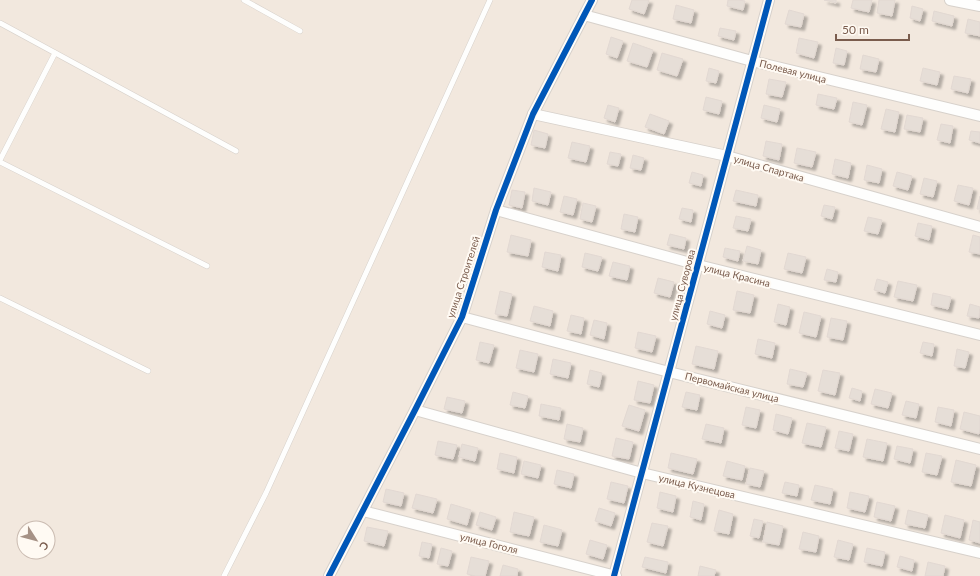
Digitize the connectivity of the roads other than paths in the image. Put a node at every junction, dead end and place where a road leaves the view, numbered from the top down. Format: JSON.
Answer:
{"nodes":[{"id":1,"x":244,"y":0,"type":"edge"},
{"id":2,"x":490,"y":0,"type":"edge"},
{"id":3,"x":592,"y":0,"type":"edge"},
{"id":4,"x":769,"y":0,"type":"edge"},
{"id":5,"x":950,"y":0,"type":"edge"},
{"id":6,"x":980,"y":6,"type":"edge"},
{"id":7,"x":584,"y":15,"type":"junction"},
{"id":8,"x":0,"y":23,"type":"edge"},
{"id":9,"x":300,"y":31,"type":"dead end"},
{"id":10,"x":55,"y":53,"type":"junction"},
{"id":11,"x":752,"y":61,"type":"junction"},
{"id":12,"x":533,"y":114,"type":"junction"},
{"id":13,"x":980,"y":116,"type":"edge"},
{"id":14,"x":236,"y":152,"type":"dead end"},
{"id":15,"x":727,"y":156,"type":"junction"},
{"id":16,"x":0,"y":161,"type":"edge"},
{"id":17,"x":496,"y":210,"type":"junction"},
{"id":18,"x":980,"y":227,"type":"edge"},
{"id":19,"x":698,"y":265,"type":"junction"},
{"id":20,"x":208,"y":266,"type":"dead end"},
{"id":21,"x":0,"y":298,"type":"edge"},
{"id":22,"x":462,"y":317,"type":"junction"},
{"id":23,"x":980,"y":335,"type":"edge"},
{"id":24,"x":148,"y":371,"type":"dead end"},
{"id":25,"x":669,"y":372,"type":"junction"},
{"id":26,"x":416,"y":410,"type":"junction"},
{"id":27,"x":980,"y":449,"type":"edge"},
{"id":28,"x":642,"y":473,"type":"junction"},
{"id":29,"x":363,"y":511,"type":"junction"},
{"id":30,"x":980,"y":554,"type":"edge"},
{"id":31,"x":224,"y":576,"type":"edge"},
{"id":32,"x":329,"y":576,"type":"edge"},
{"id":33,"x":615,"y":576,"type":"edge"}],
"edges":[{"from":1,"to":9,"type":"lane"},
{"from":2,"to":31,"type":"lane"},
{"from":3,"to":7,"type":"street","name":"улица Строителей"},
{"from":4,"to":11,"type":"street","name":"улица Суворова"},
{"from":5,"to":6,"type":"street"},
{"from":7,"to":11,"type":"street","name":"Полевая улица"},
{"from":7,"to":12,"type":"street","name":"улица Строителей"},
{"from":8,"to":10,"type":"lane"},
{"from":10,"to":14,"type":"lane"},
{"from":10,"to":16,"type":"lane"},
{"from":11,"to":13,"type":"street","name":"Полевая улица"},
{"from":11,"to":15,"type":"street","name":"улица Суворова"},
{"from":12,"to":15,"type":"street","name":"улица Спартака"},
{"from":12,"to":17,"type":"street","name":"улица Строителей"},
{"from":15,"to":18,"type":"street","name":"улица Спартака"},
{"from":15,"to":19,"type":"street","name":"улица Суворова"},
{"from":16,"to":20,"type":"lane"},
{"from":17,"to":19,"type":"street","name":"улица Красина"},
{"from":17,"to":22,"type":"street","name":"улица Строителей"},
{"from":19,"to":23,"type":"street","name":"улица Красина"},
{"from":19,"to":25,"type":"street","name":"улица Суворова"},
{"from":21,"to":24,"type":"lane"},
{"from":22,"to":25,"type":"street","name":"Первомайская улица"},
{"from":22,"to":26,"type":"street","name":"улица Строителей"},
{"from":25,"to":27,"type":"street","name":"Первомайская улица"},
{"from":25,"to":28,"type":"street","name":"улица Суворова"},
{"from":26,"to":28,"type":"street","name":"улица Кузнецова"},
{"from":26,"to":29,"type":"street","name":"улица Строителей"},
{"from":28,"to":30,"type":"street","name":"улица Кузнецова"},
{"from":28,"to":33,"type":"street","name":"улица Суворова"},
{"from":29,"to":32,"type":"street","name":"улица Строителей"},
{"from":29,"to":33,"type":"street","name":"улица Гоголя"}]}
